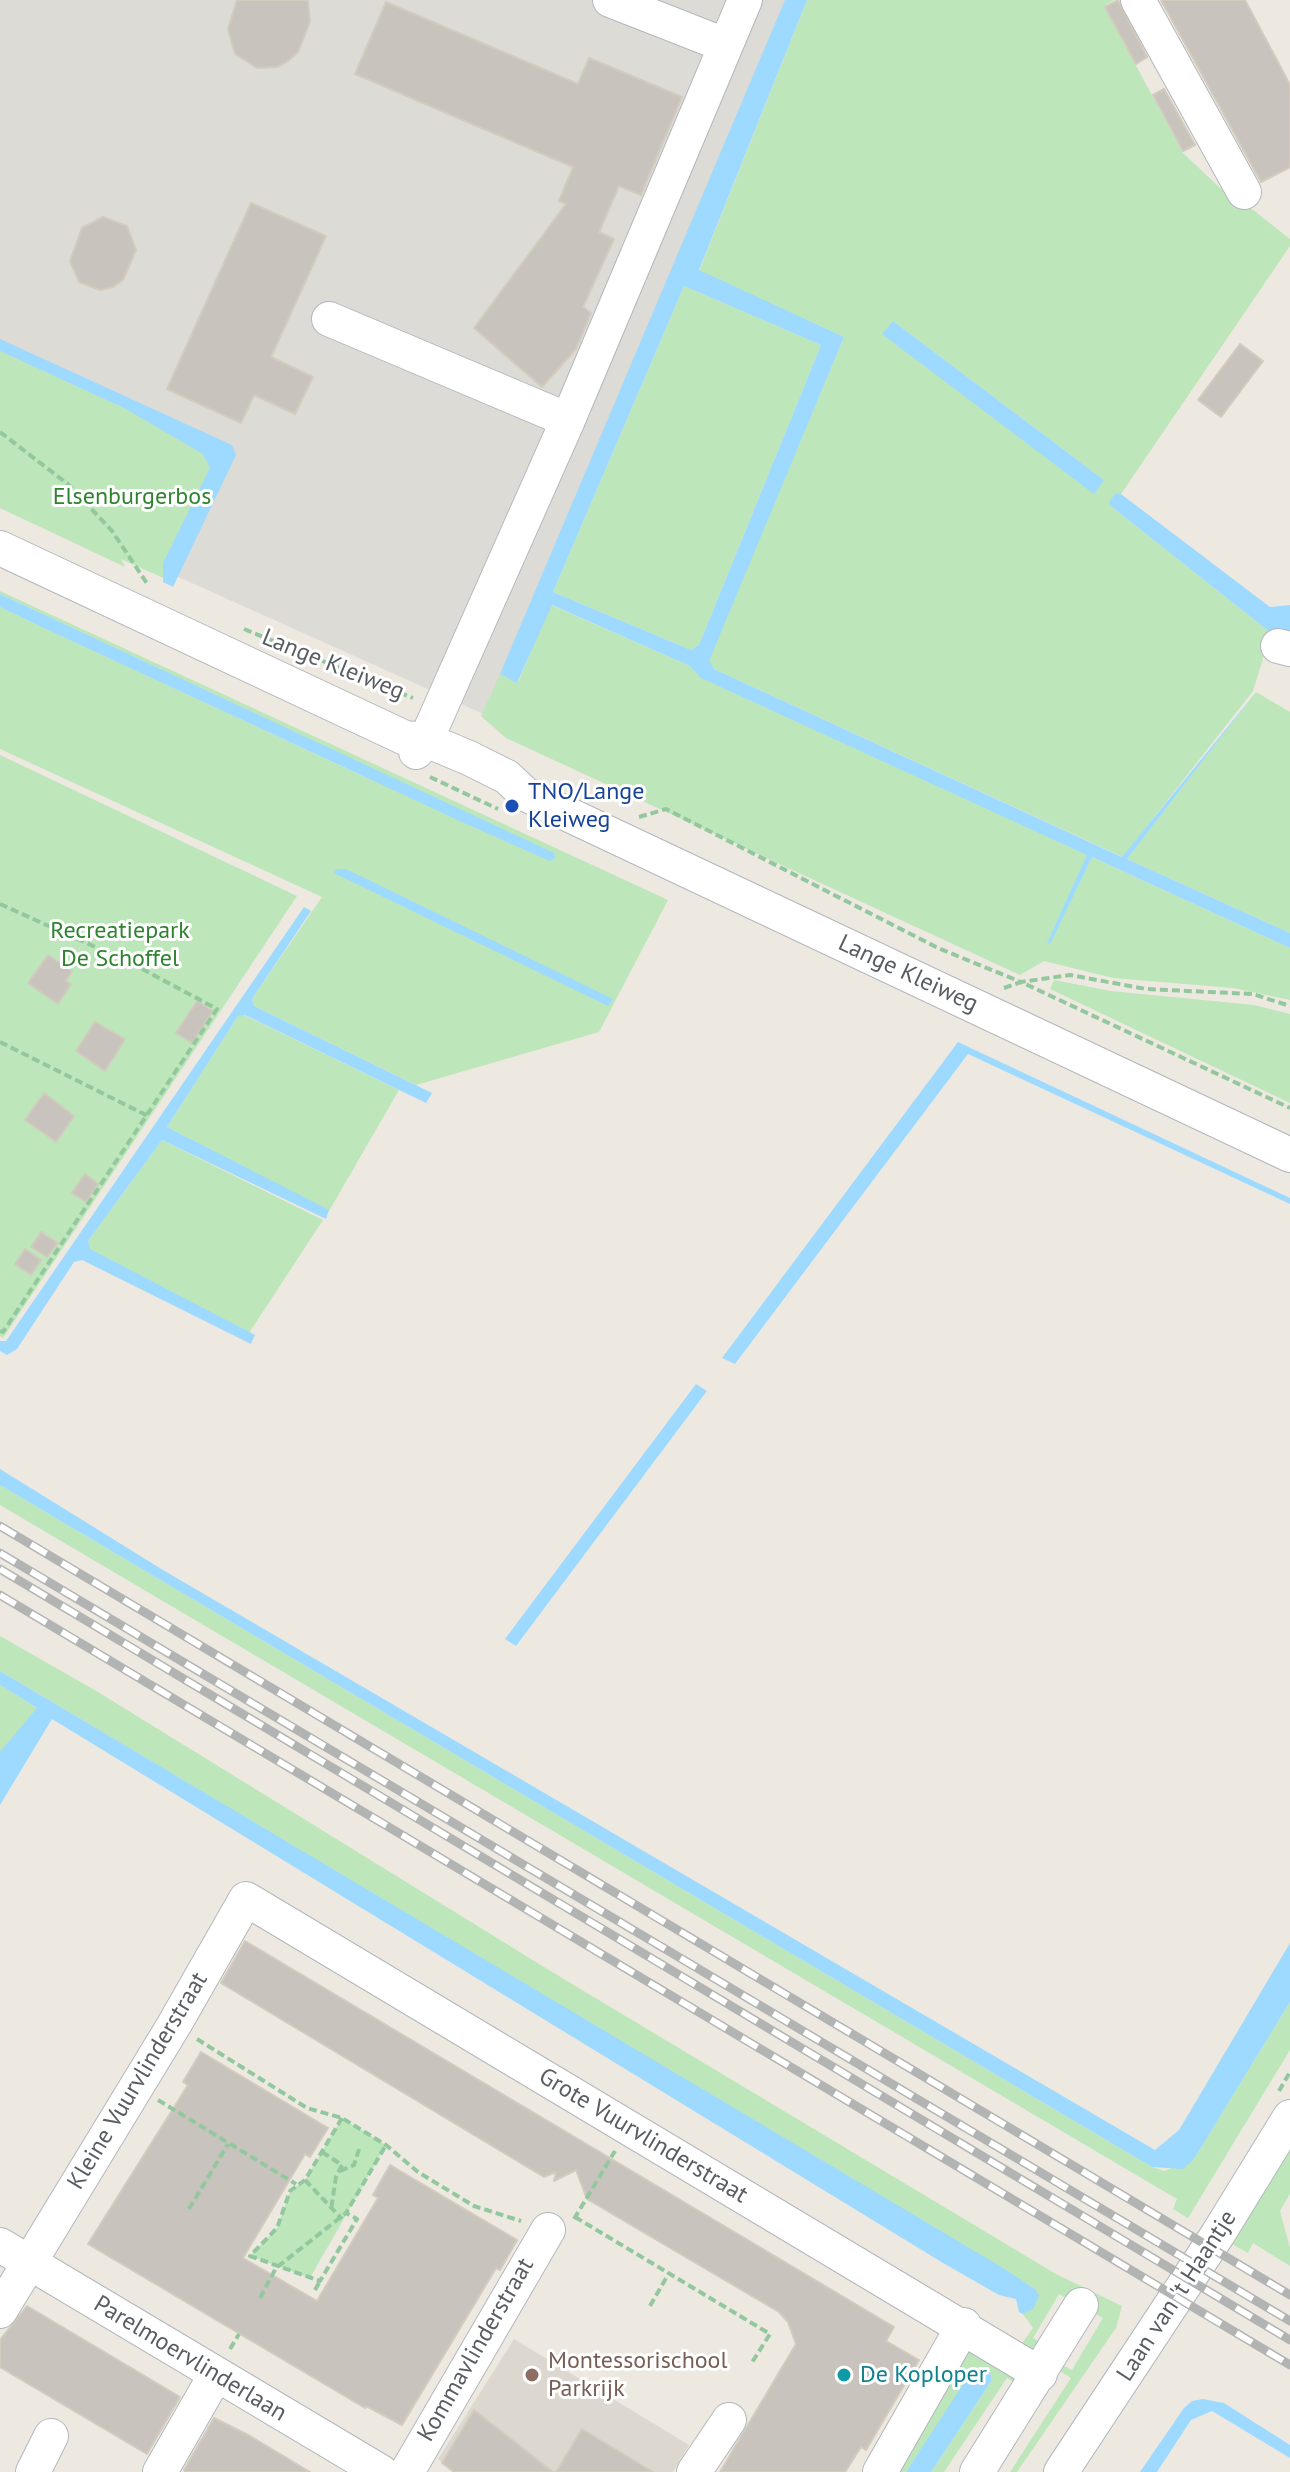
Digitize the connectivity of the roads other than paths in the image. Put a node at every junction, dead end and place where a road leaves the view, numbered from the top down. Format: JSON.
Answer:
{"nodes":[{"id":1,"x":610,"y":0,"type":"edge"},
{"id":2,"x":745,"y":0,"type":"edge"},
{"id":3,"x":1138,"y":0,"type":"edge"},
{"id":4,"x":725,"y":45,"type":"junction"},
{"id":5,"x":1244,"y":192,"type":"dead end"},
{"id":6,"x":329,"y":319,"type":"dead end"},
{"id":7,"x":557,"y":416,"type":"junction"},
{"id":8,"x":0,"y":548,"type":"edge"},
{"id":9,"x":415,"y":743,"type":"junction"},
{"id":10,"x":1290,"y":1155,"type":"edge"},
{"id":11,"x":246,"y":1899,"type":"joint"},
{"id":12,"x":1290,"y":2117,"type":"edge"},
{"id":13,"x":558,"y":2230,"type":"road end"},
{"id":14,"x":14,"y":2253,"type":"edge"},
{"id":15,"x":1081,"y":2305,"type":"dead end"},
{"id":16,"x":0,"y":2311,"type":"edge"},
{"id":17,"x":964,"y":2325,"type":"junction"},
{"id":18,"x":1040,"y":2374,"type":"junction"},
{"id":19,"x":215,"y":2376,"type":"junction"},
{"id":20,"x":729,"y":2420,"type":"dead end"},
{"id":21,"x":51,"y":2436,"type":"dead end"},
{"id":22,"x":33,"y":2472,"type":"edge"},
{"id":23,"x":160,"y":2472,"type":"edge"},
{"id":24,"x":381,"y":2472,"type":"edge"},
{"id":25,"x":407,"y":2472,"type":"edge"},
{"id":26,"x":694,"y":2472,"type":"edge"},
{"id":27,"x":880,"y":2472,"type":"edge"},
{"id":28,"x":977,"y":2472,"type":"edge"},
{"id":29,"x":1061,"y":2472,"type":"edge"}],
"edges":[{"from":1,"to":4,"type":"street"},
{"from":2,"to":4,"type":"street"},
{"from":3,"to":5,"type":"street"},
{"from":4,"to":7,"type":"street"},
{"from":6,"to":7,"type":"street"},
{"from":7,"to":9,"type":"street"},
{"from":7,"to":9,"type":"street"},
{"from":8,"to":9,"type":"street","name":"Lange Kleiweg"},
{"from":9,"to":10,"type":"street","name":"Lange Kleiweg"},
{"from":11,"to":14,"type":"street","name":"Kleine Vuurvlinderstraat"},
{"from":11,"to":17,"type":"street","name":"Grote Vuurvlinderstraat"},
{"from":12,"to":29,"type":"street","name":"Laan van 't Haantje"},
{"from":13,"to":25,"type":"street","name":"Kommavlinderstraat"},
{"from":14,"to":16,"type":"street","name":"Kleine Vuurvlinderstraat"},
{"from":14,"to":19,"type":"street","name":"Parelmoervlinderlaan"},
{"from":15,"to":18,"type":"street"},
{"from":17,"to":18,"type":"street","name":"Grote Vuurvlinderstraat"},
{"from":17,"to":27,"type":"street"},
{"from":18,"to":28,"type":"street"},
{"from":19,"to":23,"type":"street"},
{"from":19,"to":24,"type":"street","name":"Parelmoervlinderlaan"},
{"from":20,"to":26,"type":"street"},
{"from":21,"to":22,"type":"street"}]}
